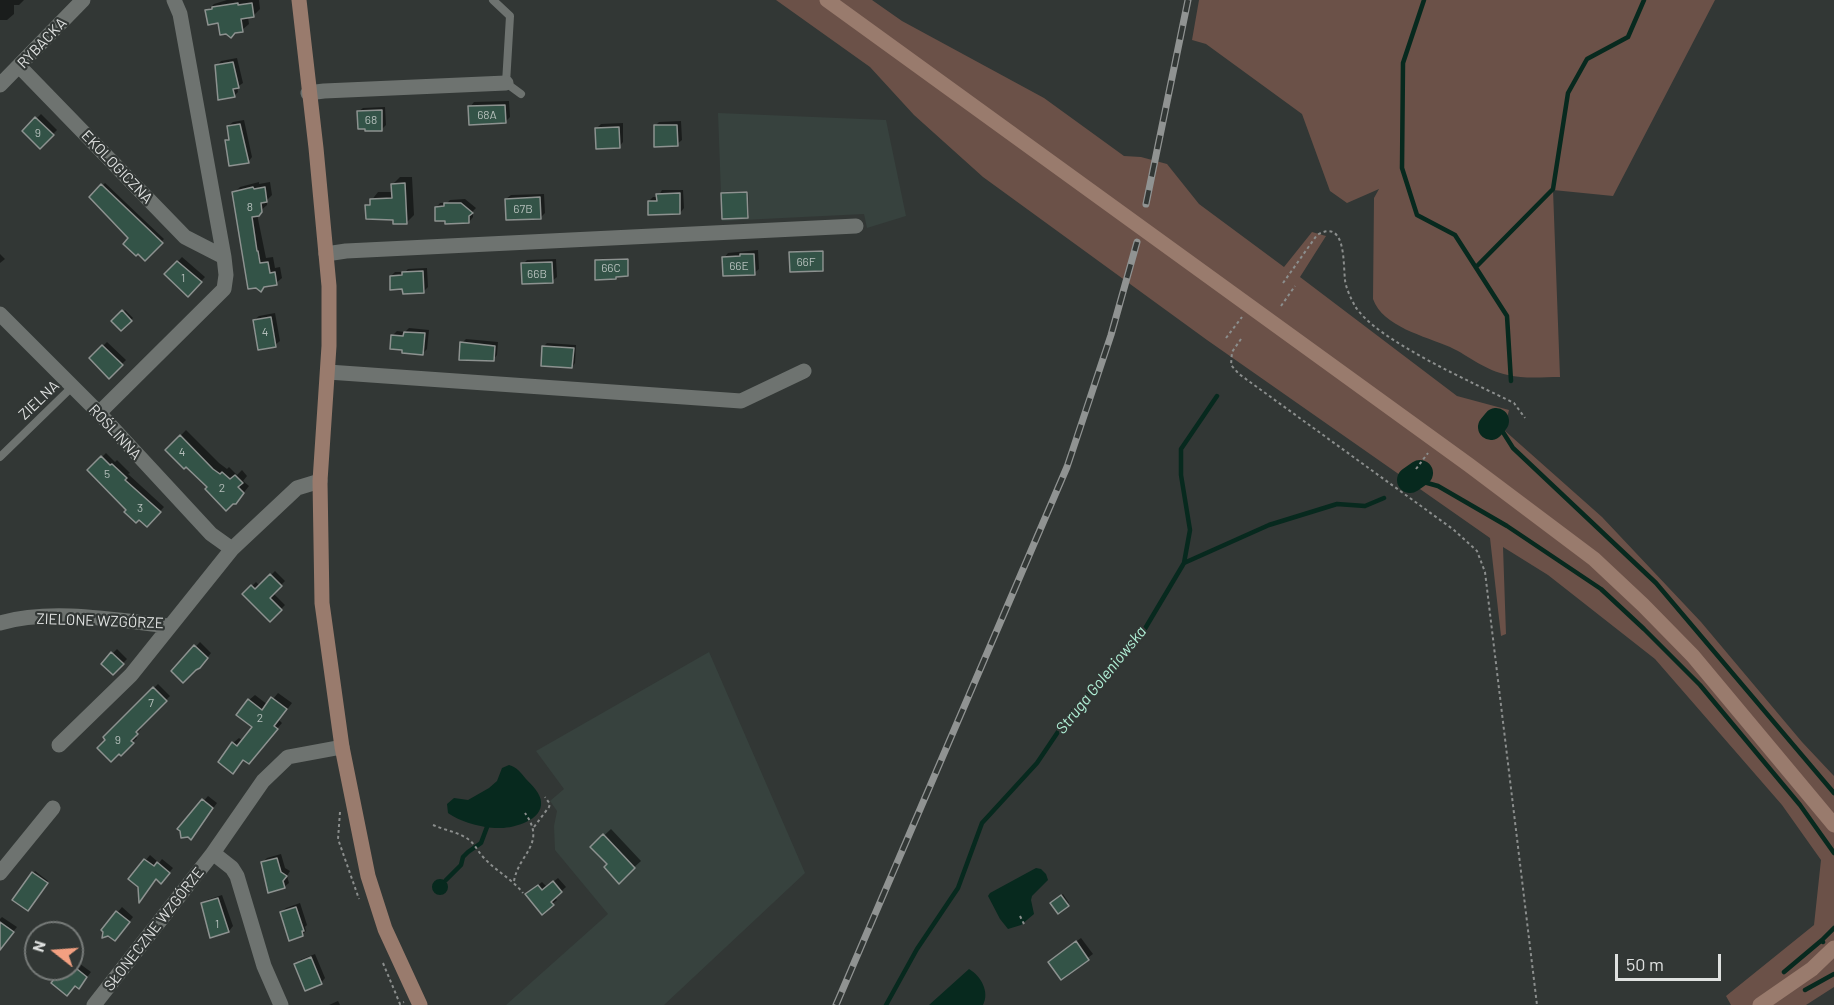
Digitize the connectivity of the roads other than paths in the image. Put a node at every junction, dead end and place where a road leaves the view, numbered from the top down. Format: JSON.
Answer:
{"nodes":[{"id":1,"x":84,"y":0,"type":"edge"},
{"id":2,"x":174,"y":0,"type":"edge"},
{"id":3,"x":299,"y":0,"type":"edge"},
{"id":4,"x":493,"y":0,"type":"edge"},
{"id":5,"x":827,"y":0,"type":"edge"},
{"id":6,"x":19,"y":66,"type":"junction"},
{"id":7,"x":506,"y":83,"type":"junction"},
{"id":8,"x":0,"y":85,"type":"edge"},
{"id":9,"x":308,"y":93,"type":"junction"},
{"id":10,"x":521,"y":94,"type":"dead end"},
{"id":11,"x":856,"y":226,"type":"dead end"},
{"id":12,"x":326,"y":254,"type":"junction"},
{"id":13,"x":224,"y":257,"type":"junction"},
{"id":14,"x":0,"y":314,"type":"edge"},
{"id":15,"x":804,"y":371,"type":"dead end"},
{"id":16,"x":328,"y":372,"type":"junction"},
{"id":17,"x":72,"y":387,"type":"junction"},
{"id":18,"x":99,"y":413,"type":"junction"},
{"id":19,"x":0,"y":457,"type":"edge"},
{"id":20,"x":320,"y":481,"type":"junction"},
{"id":21,"x":232,"y":549,"type":"junction"},
{"id":22,"x":0,"y":623,"type":"edge"},
{"id":23,"x":169,"y":626,"type":"junction"},
{"id":24,"x":59,"y":746,"type":"dead end"},
{"id":25,"x":342,"y":747,"type":"junction"},
{"id":26,"x":53,"y":808,"type":"dead end"},
{"id":27,"x":1833,"y":822,"type":"edge"},
{"id":28,"x":213,"y":853,"type":"junction"},
{"id":29,"x":0,"y":873,"type":"edge"},
{"id":30,"x":1834,"y":948,"type":"edge"},
{"id":31,"x":1834,"y":957,"type":"edge"},
{"id":32,"x":1812,"y":969,"type":"junction"},
{"id":33,"x":94,"y":1005,"type":"edge"},
{"id":34,"x":281,"y":1005,"type":"edge"},
{"id":35,"x":420,"y":1005,"type":"edge"},
{"id":36,"x":1760,"y":1005,"type":"edge"}],
"edges":[{"from":1,"to":6,"type":"street","name":"RYBACKA"},
{"from":2,"to":13,"type":"street"},
{"from":3,"to":9,"type":"main road"},
{"from":4,"to":7,"type":"lane"},
{"from":5,"to":27,"type":"main road"},
{"from":6,"to":8,"type":"street","name":"RYBACKA"},
{"from":6,"to":13,"type":"street","name":"EKOLOGICZNA"},
{"from":7,"to":9,"type":"street"},
{"from":7,"to":10,"type":"lane"},
{"from":9,"to":12,"type":"main road"},
{"from":11,"to":12,"type":"street"},
{"from":12,"to":16,"type":"main road"},
{"from":13,"to":18,"type":"street"},
{"from":14,"to":17,"type":"street","name":"ROŚLINNA"},
{"from":15,"to":16,"type":"street"},
{"from":16,"to":20,"type":"main road"},
{"from":17,"to":18,"type":"street","name":"ROŚLINNA"},
{"from":17,"to":19,"type":"lane","name":"ZIELNA"},
{"from":18,"to":21,"type":"street","name":"ROŚLINNA"},
{"from":20,"to":21,"type":"street","name":"ZIELONE WZGÓRZE"},
{"from":20,"to":25,"type":"main road"},
{"from":21,"to":23,"type":"street","name":"ZIELONE WZGÓRZE"},
{"from":22,"to":23,"type":"street","name":"ZIELONE WZGÓRZE"},
{"from":23,"to":24,"type":"street"},
{"from":25,"to":28,"type":"street","name":"SŁONECZNE WZGÓRZE"},
{"from":25,"to":35,"type":"main road"},
{"from":26,"to":29,"type":"street"},
{"from":28,"to":33,"type":"street","name":"SŁONECZNE WZGÓRZE"},
{"from":28,"to":34,"type":"street","name":"SŁONECZNE WZGÓRZE"},
{"from":30,"to":32,"type":"main road"},
{"from":31,"to":32,"type":"main road"},
{"from":32,"to":36,"type":"main road"}]}
